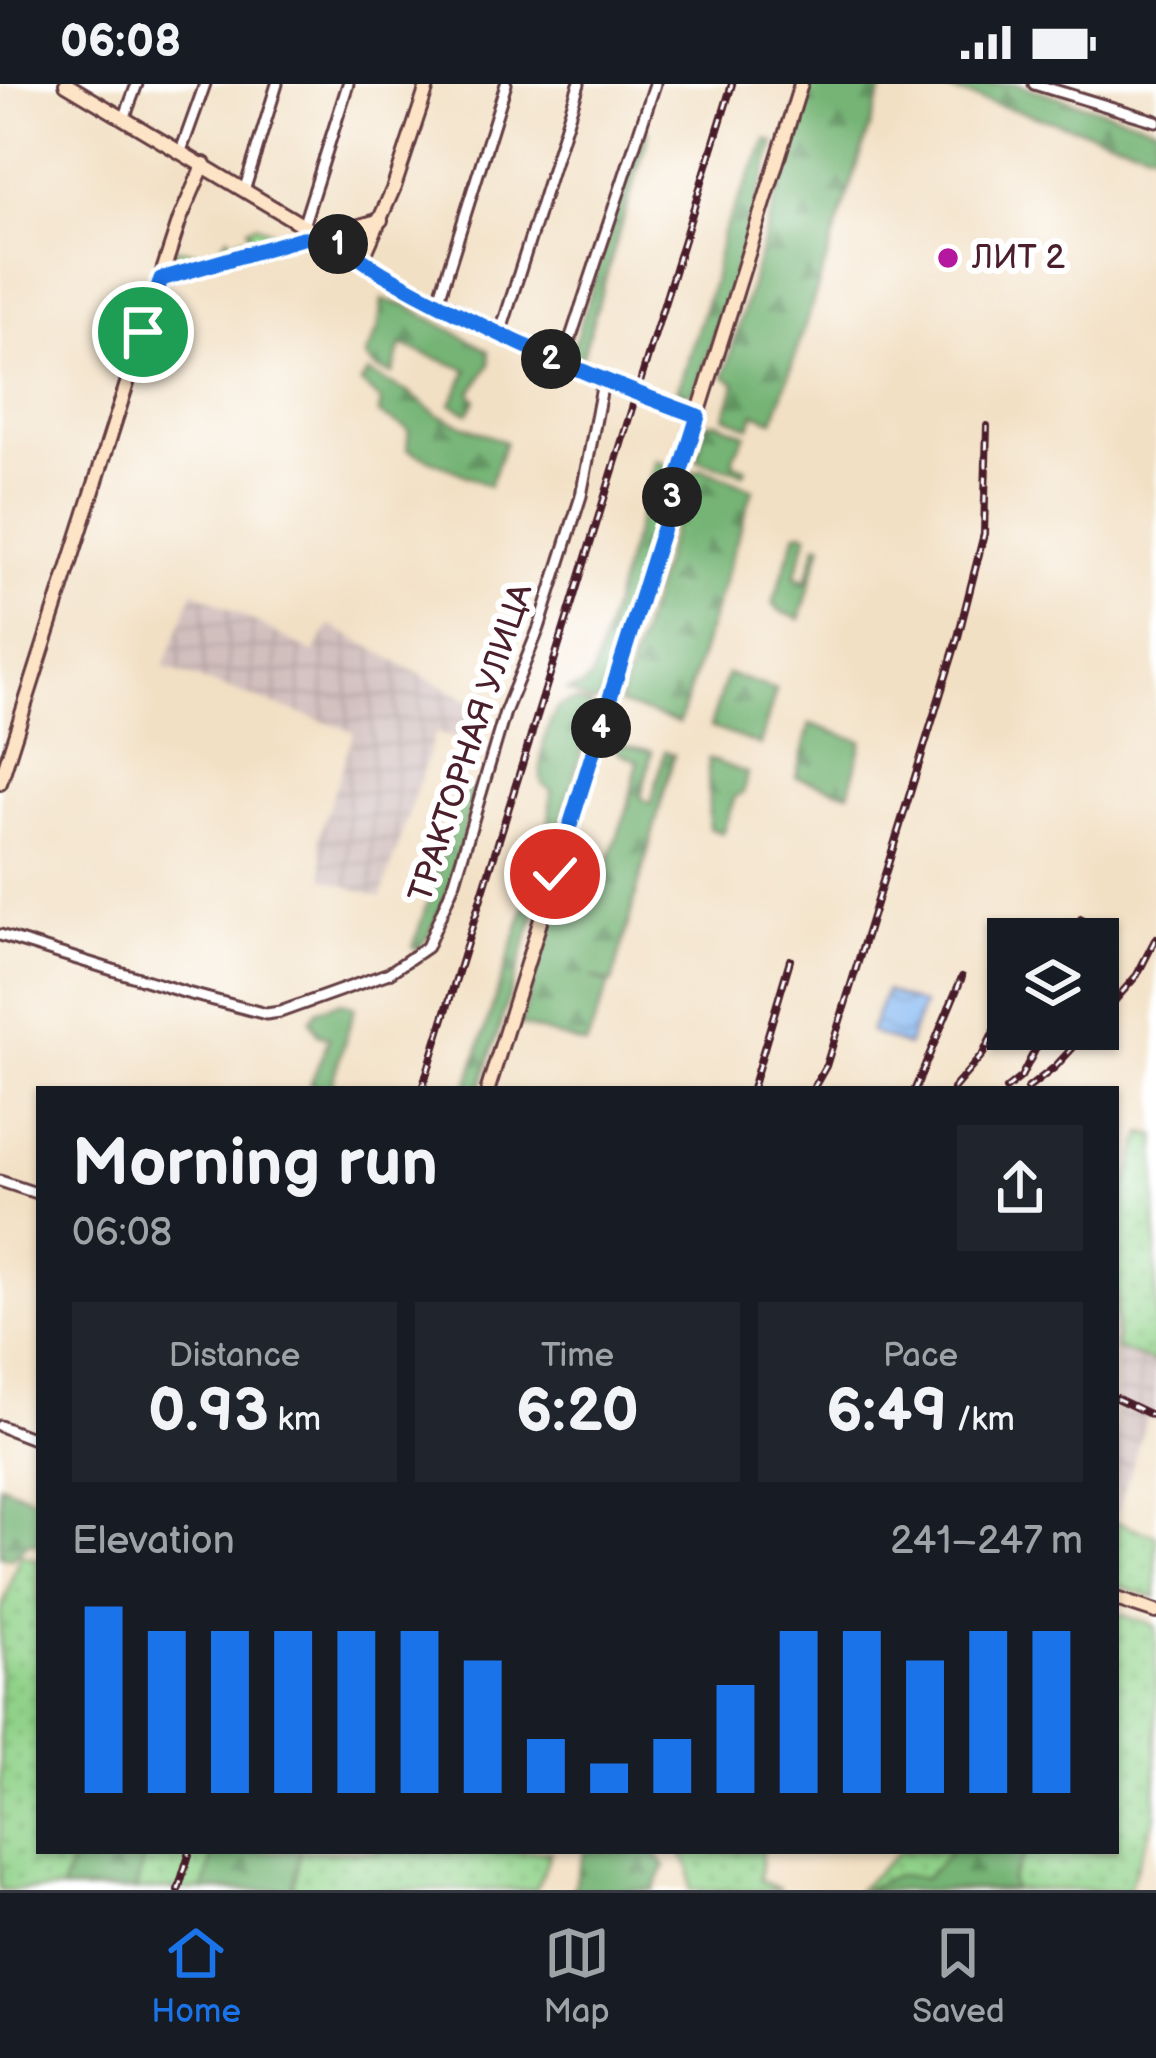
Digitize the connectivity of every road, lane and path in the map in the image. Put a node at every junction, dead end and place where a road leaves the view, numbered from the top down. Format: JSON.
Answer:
{"nodes":[{"id":1,"x":66,"y":84,"type":"edge"},
{"id":2,"x":137,"y":84,"type":"edge"},
{"id":3,"x":205,"y":84,"type":"edge"},
{"id":4,"x":278,"y":84,"type":"edge"},
{"id":5,"x":348,"y":84,"type":"edge"},
{"id":6,"x":428,"y":84,"type":"edge"},
{"id":7,"x":506,"y":84,"type":"edge"},
{"id":8,"x":579,"y":84,"type":"edge"},
{"id":9,"x":655,"y":84,"type":"edge"},
{"id":10,"x":801,"y":84,"type":"edge"},
{"id":11,"x":1034,"y":84,"type":"edge"},
{"id":12,"x":124,"y":119,"type":"junction"},
{"id":13,"x":1156,"y":121,"type":"edge"},
{"id":14,"x":181,"y":151,"type":"junction"},
{"id":15,"x":204,"y":164,"type":"junction"},
{"id":16,"x":245,"y":188,"type":"junction"},
{"id":17,"x":381,"y":220,"type":"junction"},
{"id":18,"x":304,"y":223,"type":"junction"},
{"id":19,"x":325,"y":236,"type":"junction"},
{"id":20,"x":362,"y":260,"type":"junction"},
{"id":21,"x":161,"y":279,"type":"junction"},
{"id":22,"x":438,"y":302,"type":"junction"},
{"id":23,"x":500,"y":334,"type":"junction"},
{"id":24,"x":562,"y":364,"type":"junction"},
{"id":25,"x":603,"y":382,"type":"junction"},
{"id":26,"x":698,"y":416,"type":"junction"},
{"id":27,"x":0,"y":783,"type":"edge"},
{"id":28,"x":0,"y":934,"type":"edge"},
{"id":29,"x":489,"y":1086,"type":"edge"},
{"id":30,"x":0,"y":1181,"type":"edge"},
{"id":31,"x":36,"y":1193,"type":"edge"},
{"id":32,"x":0,"y":1426,"type":"edge"},
{"id":33,"x":36,"y":1440,"type":"edge"},
{"id":34,"x":1119,"y":1600,"type":"edge"},
{"id":35,"x":1156,"y":1612,"type":"edge"}],
"edges":[{"from":1,"to":12,"type":"main road"},
{"from":2,"to":12,"type":"street"},
{"from":3,"to":14,"type":"street"},
{"from":4,"to":16,"type":"street"},
{"from":5,"to":18,"type":"street"},
{"from":6,"to":17,"type":"main road"},
{"from":7,"to":22,"type":"street"},
{"from":8,"to":23,"type":"street"},
{"from":9,"to":24,"type":"street"},
{"from":10,"to":26,"type":"main road"},
{"from":11,"to":13,"type":"street"},
{"from":12,"to":14,"type":"main road"},
{"from":14,"to":15,"type":"main road"},
{"from":15,"to":16,"type":"main road"},
{"from":15,"to":21,"type":"main road"},
{"from":16,"to":18,"type":"main road"},
{"from":17,"to":19,"type":"main road"},
{"from":17,"to":20,"type":"main road"},
{"from":18,"to":19,"type":"main road"},
{"from":19,"to":20,"type":"main road"},
{"from":19,"to":21,"type":"street"},
{"from":20,"to":22,"type":"main road"},
{"from":21,"to":27,"type":"main road"},
{"from":22,"to":23,"type":"main road"},
{"from":23,"to":24,"type":"main road"},
{"from":24,"to":25,"type":"main road"},
{"from":25,"to":26,"type":"main road"},
{"from":25,"to":28,"type":"street","name":"ТРАКТОРНАЯ УЛИЦА"},
{"from":26,"to":29,"type":"main road"},
{"from":30,"to":31,"type":"street"},
{"from":32,"to":33,"type":"street"},
{"from":34,"to":35,"type":"main road"}]}
